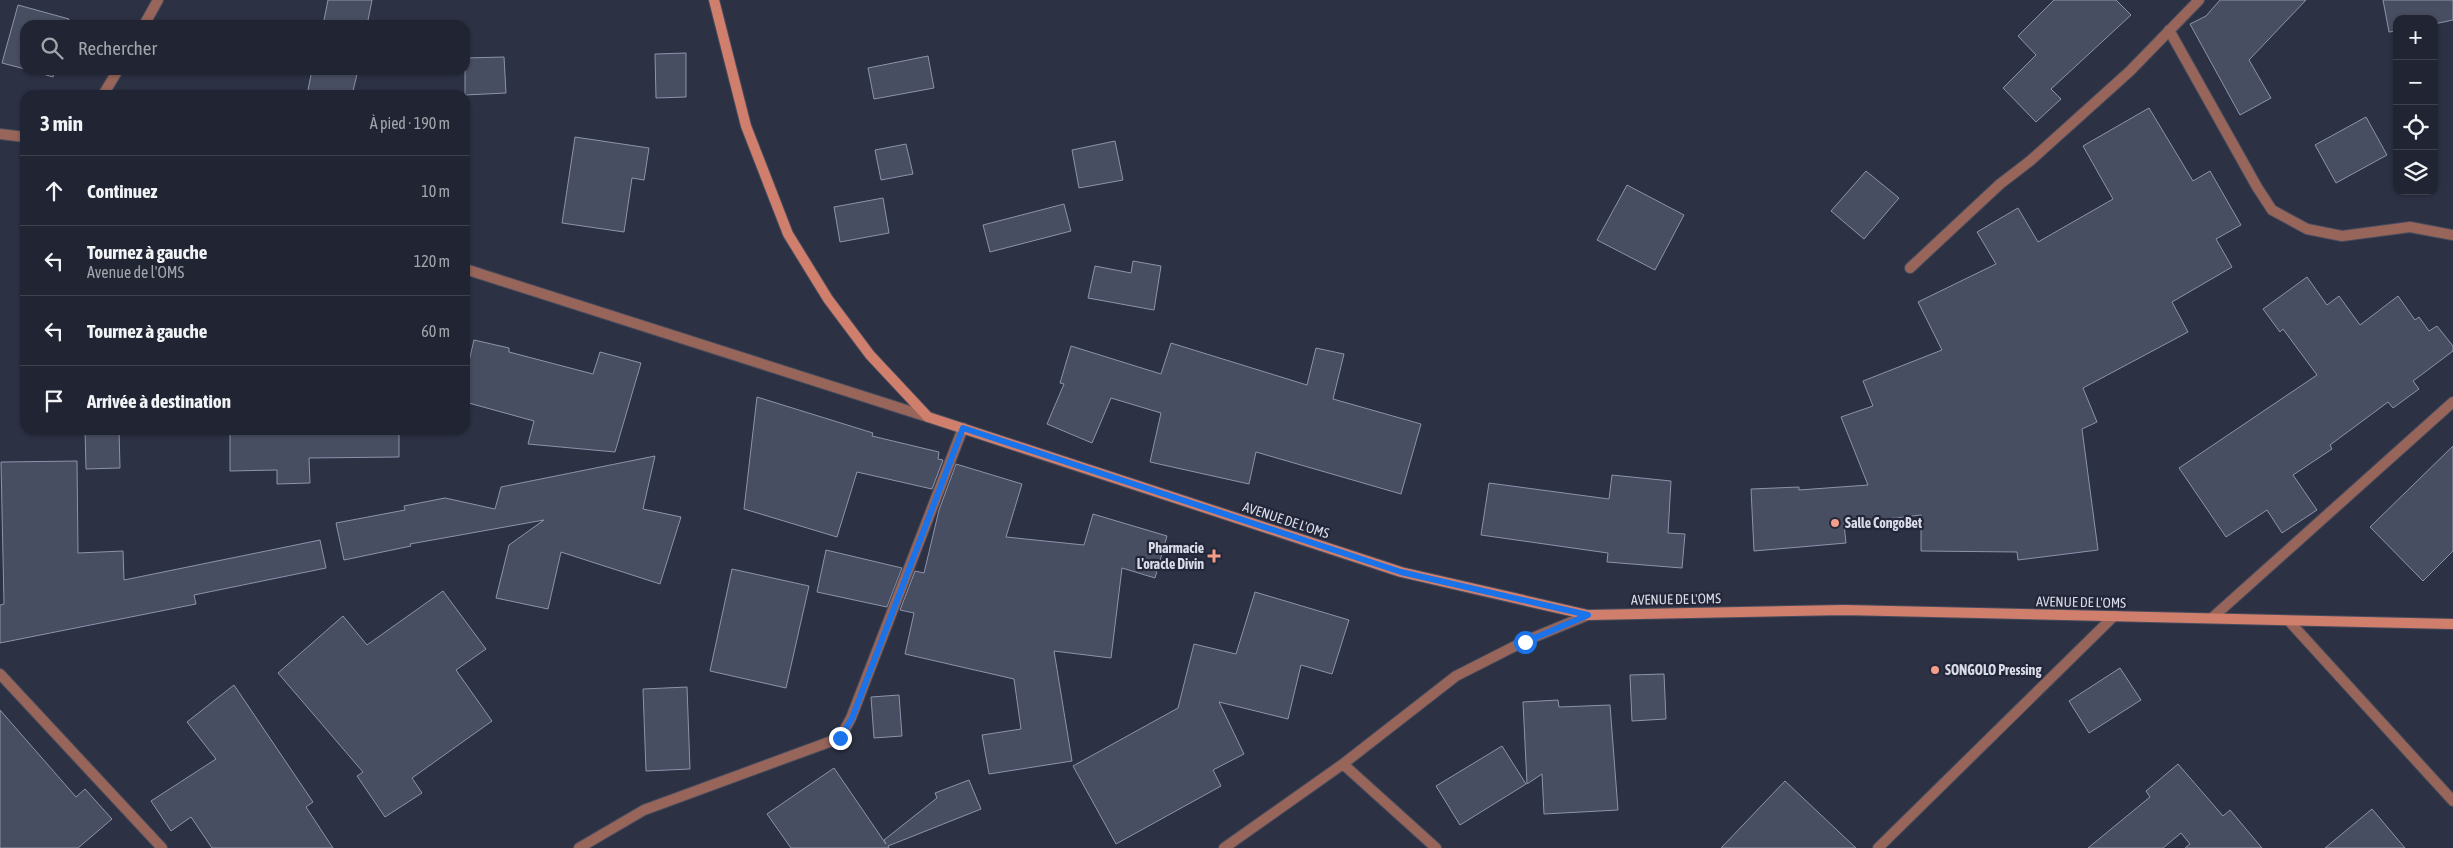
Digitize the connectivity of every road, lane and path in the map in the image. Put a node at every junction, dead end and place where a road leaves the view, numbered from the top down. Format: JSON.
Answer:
{"nodes":[{"id":1,"x":158,"y":0,"type":"edge"},
{"id":2,"x":714,"y":0,"type":"edge"},
{"id":3,"x":2199,"y":0,"type":"edge"},
{"id":4,"x":147,"y":20,"type":"edge"},
{"id":5,"x":2169,"y":30,"type":"junction"},
{"id":6,"x":115,"y":75,"type":"edge"},
{"id":7,"x":106,"y":90,"type":"edge"},
{"id":8,"x":0,"y":134,"type":"edge"},
{"id":9,"x":20,"y":137,"type":"edge"},
{"id":10,"x":2453,"y":235,"type":"edge"},
{"id":11,"x":1910,"y":268,"type":"dead end"},
{"id":12,"x":470,"y":271,"type":"edge"},
{"id":13,"x":2453,"y":402,"type":"edge"},
{"id":14,"x":928,"y":418,"type":"junction"},
{"id":15,"x":963,"y":428,"type":"junction"},
{"id":16,"x":1588,"y":615,"type":"junction"},
{"id":17,"x":2114,"y":616,"type":"junction"},
{"id":18,"x":2212,"y":618,"type":"junction"},
{"id":19,"x":2289,"y":621,"type":"junction"},
{"id":20,"x":2453,"y":624,"type":"edge"},
{"id":21,"x":0,"y":674,"type":"edge"},
{"id":22,"x":1343,"y":764,"type":"junction"},
{"id":23,"x":2453,"y":801,"type":"edge"},
{"id":24,"x":162,"y":848,"type":"edge"},
{"id":25,"x":579,"y":848,"type":"edge"},
{"id":26,"x":1224,"y":848,"type":"edge"},
{"id":27,"x":1436,"y":848,"type":"edge"},
{"id":28,"x":1878,"y":848,"type":"edge"}],
"edges":[{"from":1,"to":4,"type":"street"},
{"from":2,"to":14,"type":"street"},
{"from":3,"to":5,"type":"street"},
{"from":5,"to":10,"type":"street"},
{"from":5,"to":11,"type":"street"},
{"from":6,"to":7,"type":"street"},
{"from":8,"to":9,"type":"street"},
{"from":12,"to":14,"type":"street"},
{"from":13,"to":18,"type":"street"},
{"from":14,"to":15,"type":"street","name":"AVENUE DE L'OMS"},
{"from":15,"to":16,"type":"street","name":"AVENUE DE L'OMS"},
{"from":15,"to":25,"type":"street"},
{"from":16,"to":17,"type":"street","name":"AVENUE DE L'OMS"},
{"from":16,"to":22,"type":"street"},
{"from":17,"to":18,"type":"street","name":"AVENUE DE L'OMS"},
{"from":17,"to":28,"type":"street"},
{"from":18,"to":19,"type":"street","name":"AVENUE DE L'OMS"},
{"from":19,"to":20,"type":"street","name":"AVENUE DE L'OMS"},
{"from":19,"to":23,"type":"street"},
{"from":21,"to":24,"type":"street"},
{"from":22,"to":26,"type":"street"},
{"from":22,"to":27,"type":"street"}]}
